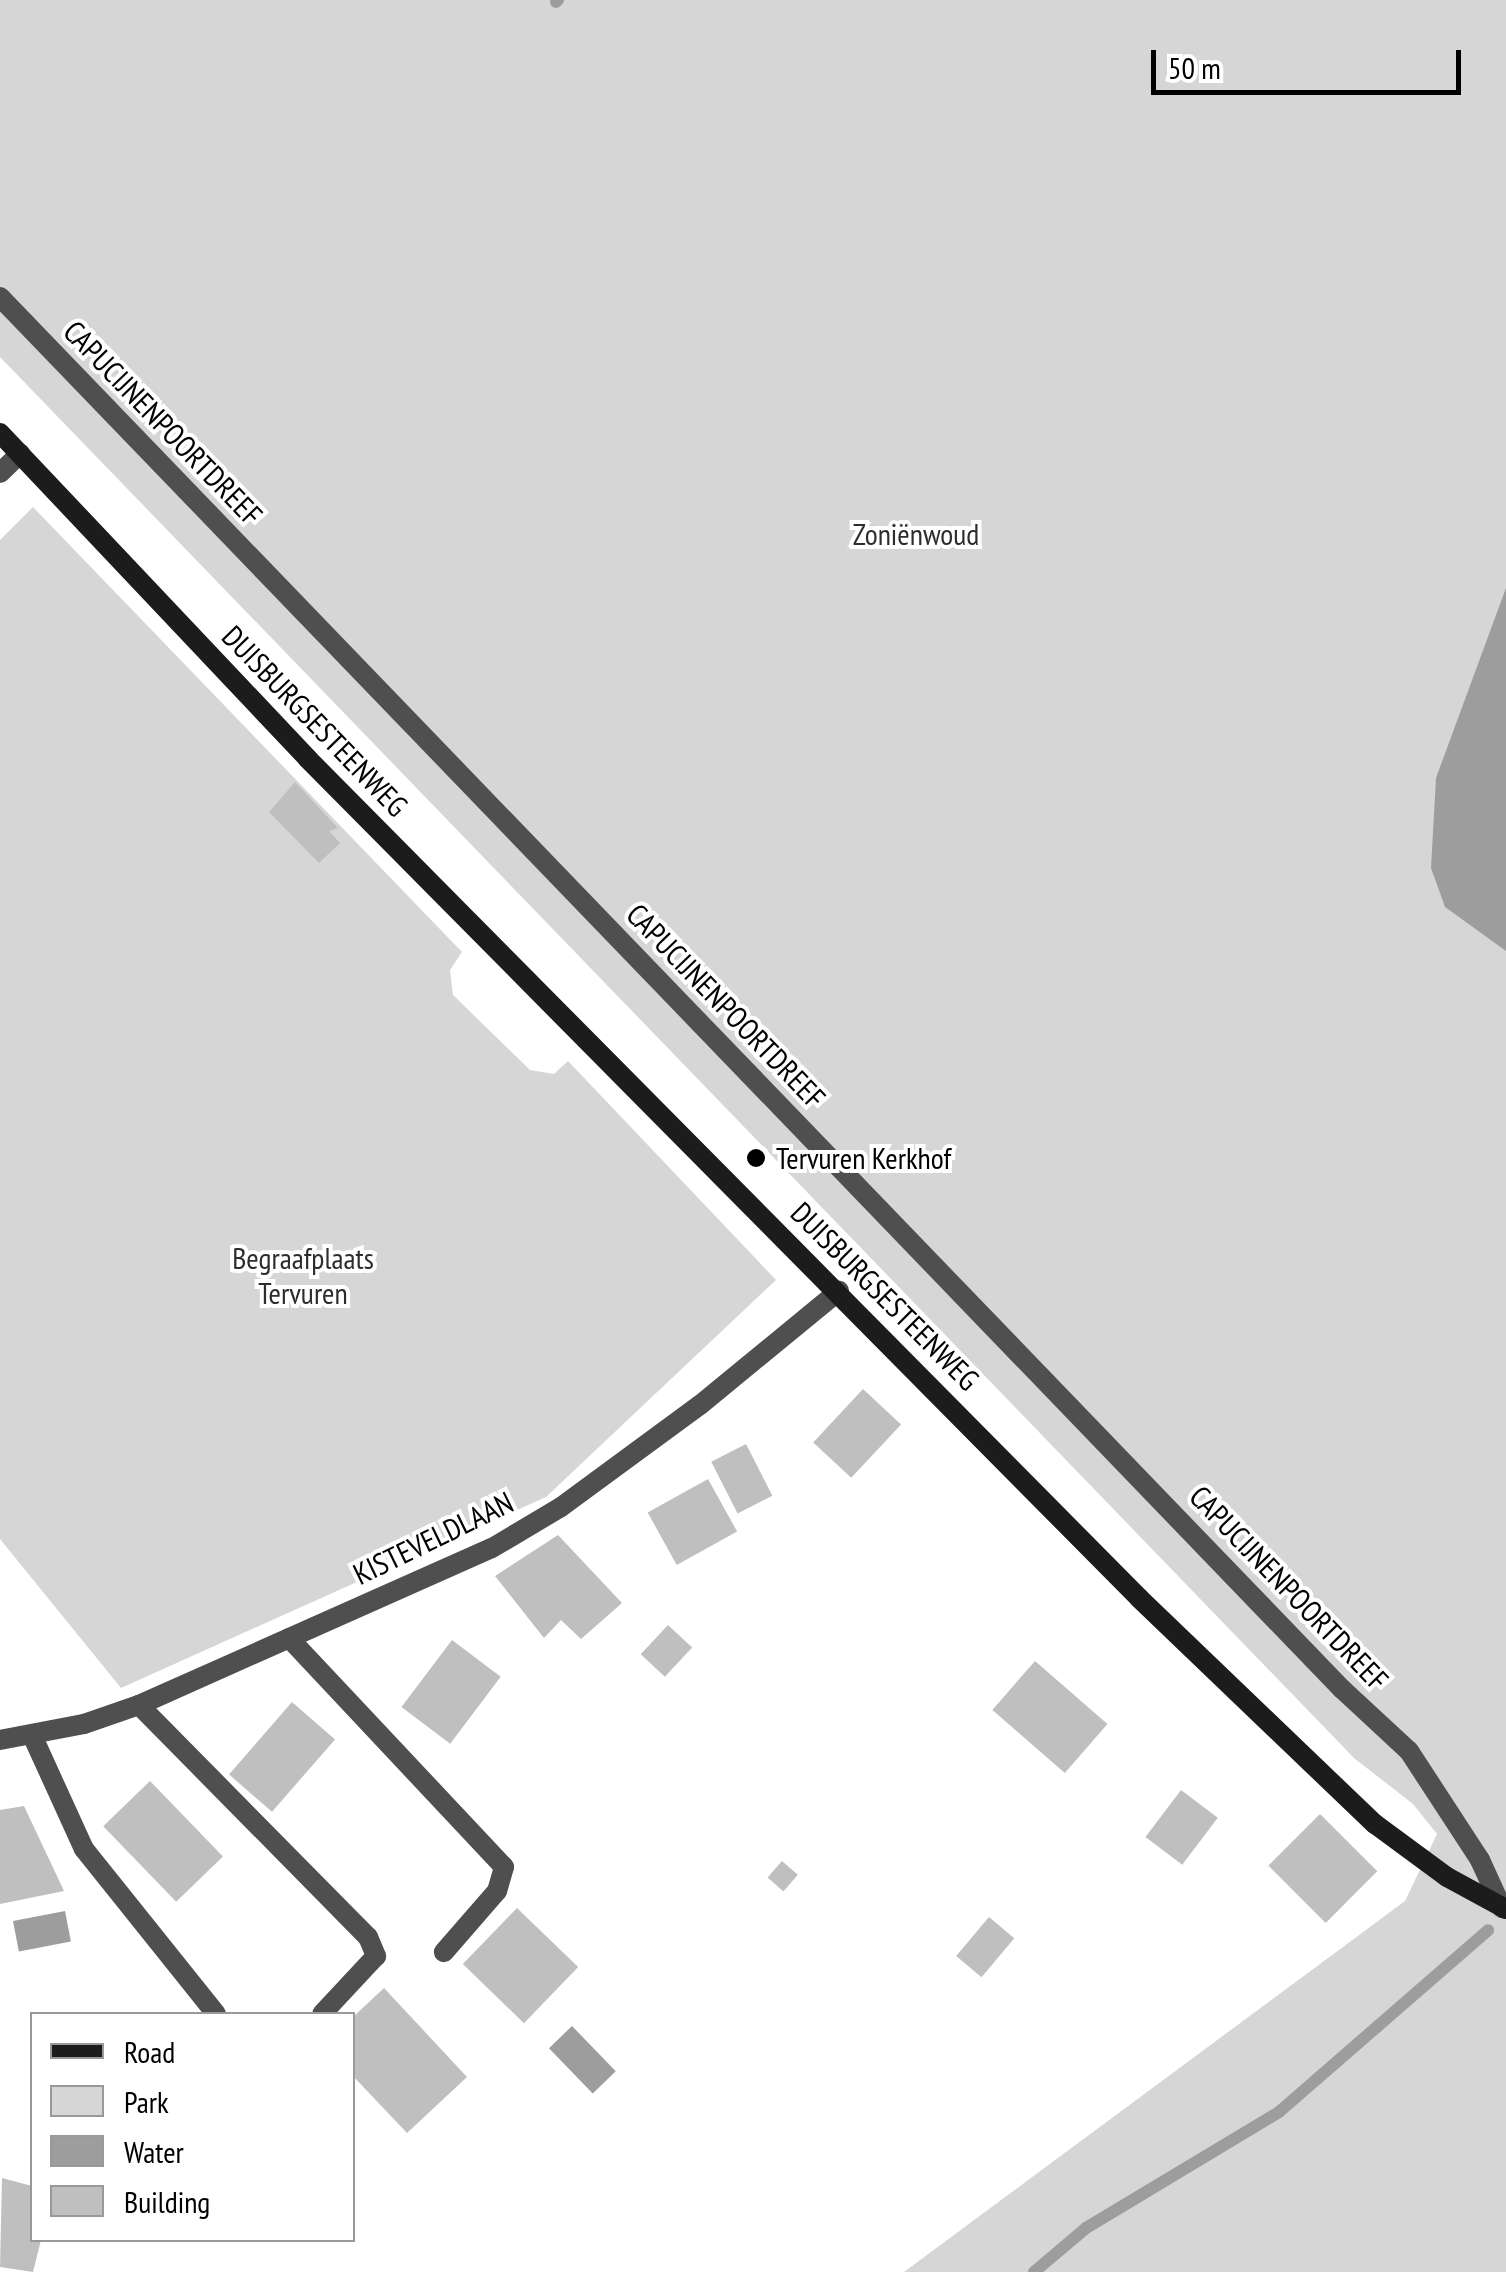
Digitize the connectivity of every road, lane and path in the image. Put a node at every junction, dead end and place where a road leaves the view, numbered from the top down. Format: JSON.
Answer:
{"nodes":[{"id":1,"x":0,"y":297,"type":"edge"},
{"id":2,"x":0,"y":433,"type":"edge"},
{"id":3,"x":20,"y":454,"type":"junction"},
{"id":4,"x":0,"y":472,"type":"edge"},
{"id":5,"x":838,"y":1291,"type":"junction"},
{"id":6,"x":289,"y":1638,"type":"junction"},
{"id":7,"x":139,"y":1705,"type":"junction"},
{"id":8,"x":32,"y":1735,"type":"junction"},
{"id":9,"x":0,"y":1740,"type":"edge"},
{"id":10,"x":1504,"y":1909,"type":"edge"},
{"id":11,"x":444,"y":1952,"type":"dead end"},
{"id":12,"x":214,"y":2012,"type":"edge"},
{"id":13,"x":324,"y":2012,"type":"edge"}],
"edges":[{"from":1,"to":10,"type":"street","name":"CAPUCIJNENPOORTDREEF"},
{"from":2,"to":3,"type":"street","name":"DUISBURGSESTEENWEG"},
{"from":3,"to":4,"type":"street"},
{"from":3,"to":5,"type":"street","name":"DUISBURGSESTEENWEG"},
{"from":5,"to":6,"type":"street","name":"KISTEVELDLAAN"},
{"from":5,"to":10,"type":"street","name":"DUISBURGSESTEENWEG"},
{"from":6,"to":7,"type":"street","name":"KISTEVELDLAAN"},
{"from":6,"to":11,"type":"street"},
{"from":7,"to":8,"type":"street","name":"KISTEVELDLAAN"},
{"from":7,"to":13,"type":"street"},
{"from":8,"to":9,"type":"street","name":"KISTEVELDLAAN"},
{"from":8,"to":12,"type":"street"}]}
